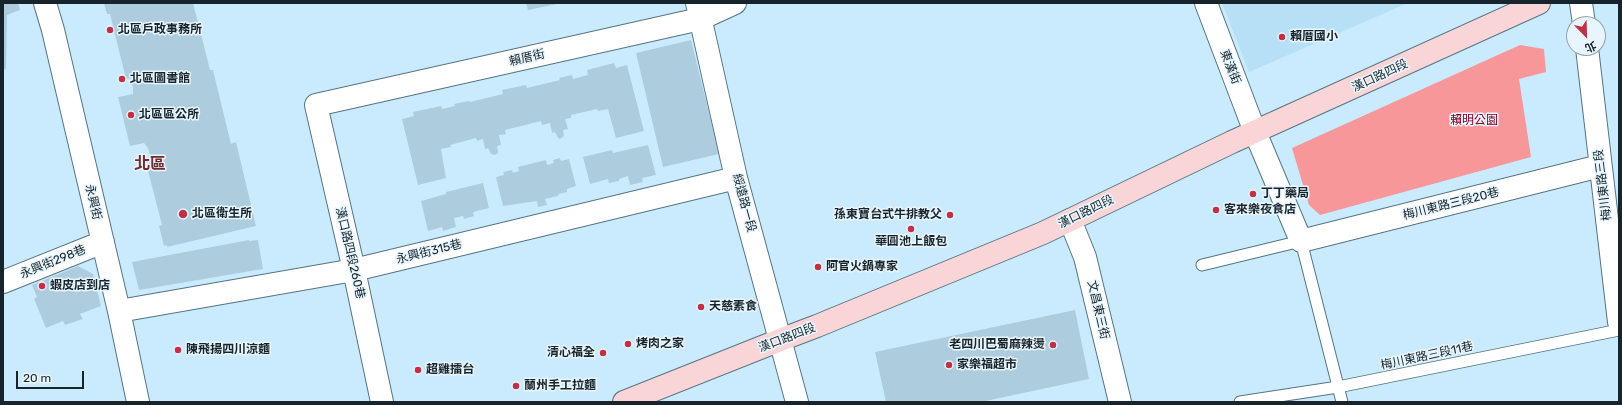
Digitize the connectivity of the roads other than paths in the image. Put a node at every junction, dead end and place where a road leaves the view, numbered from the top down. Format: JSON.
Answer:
{"nodes":[{"id":1,"x":45,"y":3,"type":"edge"},
{"id":2,"x":735,"y":3,"type":"edge"},
{"id":3,"x":1206,"y":3,"type":"edge"},
{"id":4,"x":1539,"y":3,"type":"edge"},
{"id":5,"x":1581,"y":3,"type":"edge"},
{"id":6,"x":699,"y":11,"type":"edge"},
{"id":7,"x":1583,"y":16,"type":"edge"},
{"id":8,"x":1588,"y":56,"type":"edge"},
{"id":9,"x":316,"y":105,"type":"joint"},
{"id":10,"x":1255,"y":132,"type":"junction"},
{"id":11,"x":1600,"y":166,"type":"junction"},
{"id":12,"x":736,"y":178,"type":"junction"},
{"id":13,"x":1070,"y":220,"type":"junction"},
{"id":14,"x":1301,"y":241,"type":"junction"},
{"id":15,"x":103,"y":242,"type":"junction"},
{"id":16,"x":1202,"y":265,"type":"dead end"},
{"id":17,"x":354,"y":270,"type":"junction"},
{"id":18,"x":3,"y":282,"type":"edge"},
{"id":19,"x":119,"y":311,"type":"junction"},
{"id":20,"x":1619,"y":322,"type":"edge"},
{"id":21,"x":1619,"y":330,"type":"edge"},
{"id":22,"x":780,"y":340,"type":"junction"},
{"id":23,"x":1338,"y":388,"type":"junction"},
{"id":24,"x":138,"y":402,"type":"edge"},
{"id":25,"x":382,"y":402,"type":"edge"},
{"id":26,"x":624,"y":402,"type":"edge"},
{"id":27,"x":797,"y":402,"type":"edge"},
{"id":28,"x":1120,"y":402,"type":"edge"},
{"id":29,"x":1240,"y":402,"type":"edge"},
{"id":30,"x":1342,"y":402,"type":"edge"}],
"edges":[{"from":1,"to":15,"type":"street","name":"永興街"},
{"from":2,"to":6,"type":"street","name":"賴厝街"},
{"from":3,"to":10,"type":"street","name":"東漢街"},
{"from":4,"to":10,"type":"street","name":"漢口路四段"},
{"from":5,"to":7,"type":"street"},
{"from":6,"to":9,"type":"street","name":"賴厝街"},
{"from":6,"to":12,"type":"street","name":"綏遠路一段"},
{"from":8,"to":11,"type":"street","name":"梅川東路三段"},
{"from":9,"to":17,"type":"street","name":"漢口路四段260巷"},
{"from":10,"to":13,"type":"street","name":"漢口路四段"},
{"from":10,"to":14,"type":"street","name":"東漢街"},
{"from":11,"to":14,"type":"street","name":"梅川東路三段20巷"},
{"from":11,"to":20,"type":"street","name":"梅川東路三段"},
{"from":12,"to":17,"type":"street","name":"永興街315巷"},
{"from":12,"to":22,"type":"street","name":"綏遠路一段"},
{"from":13,"to":22,"type":"street","name":"漢口路四段"},
{"from":13,"to":28,"type":"street","name":"文昌東三街"},
{"from":14,"to":16,"type":"lane","name":"梅川東路三段20巷"},
{"from":14,"to":23,"type":"lane"},
{"from":15,"to":18,"type":"street","name":"永興街298巷"},
{"from":15,"to":19,"type":"street","name":"永興街"},
{"from":17,"to":19,"type":"street","name":"永興街315巷"},
{"from":17,"to":25,"type":"street","name":"漢口路四段260巷"},
{"from":19,"to":24,"type":"street","name":"永興街"},
{"from":21,"to":23,"type":"lane","name":"梅川東路三段11巷"},
{"from":22,"to":26,"type":"street","name":"漢口路四段"},
{"from":22,"to":27,"type":"street","name":"綏遠路一段"},
{"from":23,"to":29,"type":"lane","name":"梅川東路三段11巷"},
{"from":23,"to":30,"type":"lane"}]}
